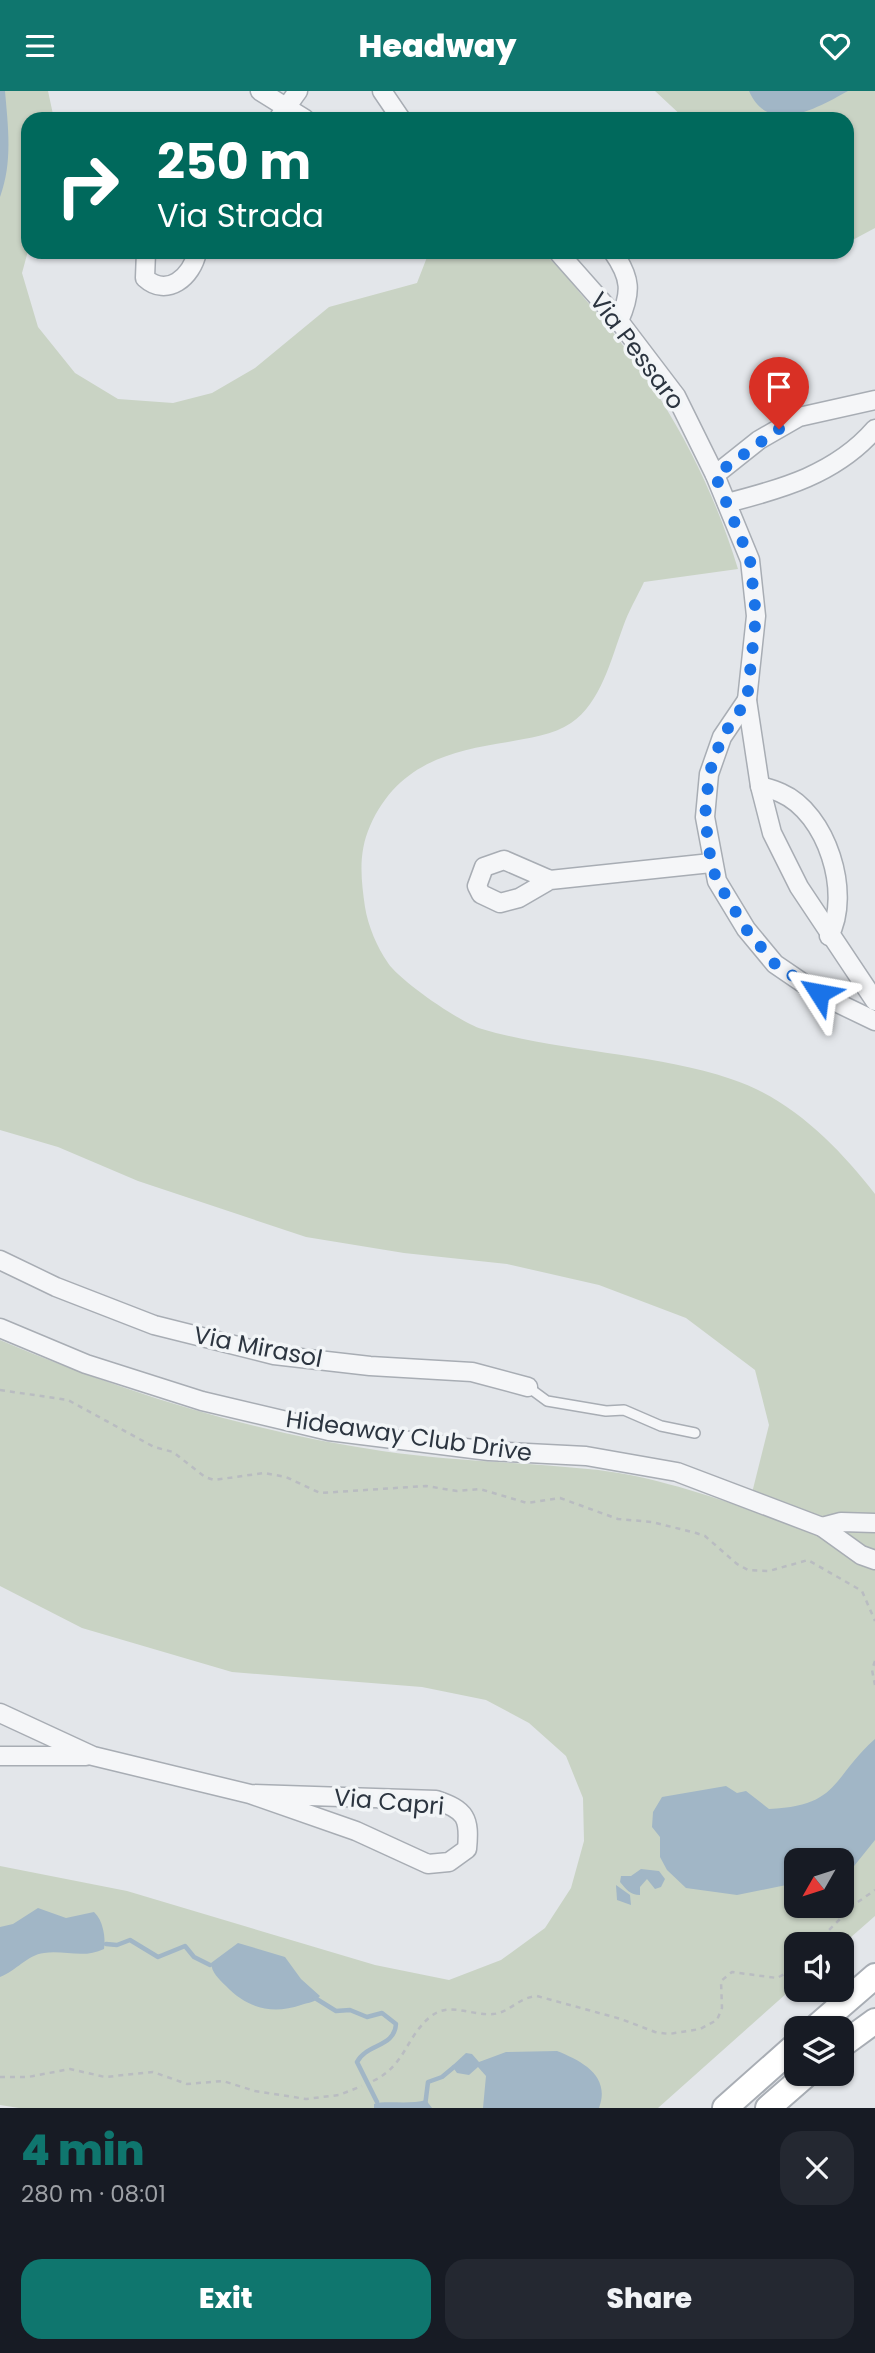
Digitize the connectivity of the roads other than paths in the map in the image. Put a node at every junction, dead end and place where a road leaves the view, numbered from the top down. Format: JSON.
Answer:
{"nodes":[{"id":1,"x":260,"y":91,"type":"edge"},
{"id":2,"x":298,"y":91,"type":"edge"},
{"id":3,"x":382,"y":91,"type":"edge"},
{"id":4,"x":281,"y":112,"type":"edge"},
{"id":5,"x":283,"y":112,"type":"edge"},
{"id":6,"x":396,"y":112,"type":"edge"},
{"id":7,"x":146,"y":259,"type":"edge"},
{"id":8,"x":195,"y":259,"type":"edge"},
{"id":9,"x":564,"y":259,"type":"edge"},
{"id":10,"x":618,"y":259,"type":"edge"},
{"id":11,"x":619,"y":321,"type":"junction"},
{"id":12,"x":875,"y":400,"type":"edge"},
{"id":13,"x":875,"y":429,"type":"edge"},
{"id":14,"x":715,"y":475,"type":"junction"},
{"id":15,"x":727,"y":503,"type":"junction"},
{"id":16,"x":747,"y":700,"type":"junction"},
{"id":17,"x":760,"y":786,"type":"junction"},
{"id":18,"x":711,"y":863,"type":"junction"},
{"id":19,"x":550,"y":880,"type":"dead end"},
{"id":20,"x":829,"y":936,"type":"junction"},
{"id":21,"x":875,"y":1001,"type":"edge"},
{"id":22,"x":875,"y":1021,"type":"edge"},
{"id":23,"x":0,"y":1260,"type":"edge"},
{"id":24,"x":0,"y":1328,"type":"edge"},
{"id":25,"x":528,"y":1388,"type":"joint"},
{"id":26,"x":695,"y":1433,"type":"dead end"},
{"id":27,"x":875,"y":1523,"type":"edge"},
{"id":28,"x":822,"y":1527,"type":"junction"},
{"id":29,"x":875,"y":1560,"type":"edge"},
{"id":30,"x":0,"y":1713,"type":"edge"},
{"id":31,"x":0,"y":1756,"type":"edge"},
{"id":32,"x":93,"y":1756,"type":"junction"},
{"id":33,"x":250,"y":1794,"type":"junction"},
{"id":34,"x":875,"y":1976,"type":"edge"},
{"id":35,"x":830,"y":2016,"type":"edge"},
{"id":36,"x":875,"y":2021,"type":"edge"},
{"id":37,"x":854,"y":2036,"type":"edge"},
{"id":38,"x":784,"y":2056,"type":"edge"},
{"id":39,"x":793,"y":2086,"type":"edge"},
{"id":40,"x":725,"y":2108,"type":"edge"},
{"id":41,"x":768,"y":2108,"type":"edge"}],
"edges":[{"from":1,"to":4,"type":"street"},
{"from":2,"to":5,"type":"street"},
{"from":3,"to":6,"type":"street"},
{"from":7,"to":8,"type":"street"},
{"from":9,"to":11,"type":"street","name":"Via Pessaro"},
{"from":10,"to":11,"type":"street"},
{"from":11,"to":14,"type":"street","name":"Via Pessaro"},
{"from":12,"to":14,"type":"street"},
{"from":13,"to":15,"type":"street"},
{"from":14,"to":15,"type":"street","name":"Via Pessaro"},
{"from":15,"to":16,"type":"street","name":"Via Pessaro"},
{"from":16,"to":17,"type":"street","name":"Via Pessaro"},
{"from":16,"to":18,"type":"street","name":"Via Pessaro"},
{"from":17,"to":20,"type":"street","name":"Via Pessaro"},
{"from":17,"to":20,"type":"street"},
{"from":18,"to":19,"type":"street"},
{"from":18,"to":22,"type":"street","name":"Via Pessaro"},
{"from":20,"to":21,"type":"street","name":"Via Pessaro"},
{"from":23,"to":25,"type":"street","name":"Via Mirasol"},
{"from":24,"to":28,"type":"street","name":"Hideaway Club Drive"},
{"from":25,"to":26,"type":"lane"},
{"from":27,"to":28,"type":"street","name":"Hideaway Club Drive"},
{"from":28,"to":29,"type":"street","name":"Hideaway Club Drive"},
{"from":30,"to":32,"type":"street","name":"Via Capri"},
{"from":31,"to":32,"type":"street","name":"Via Capri"},
{"from":32,"to":33,"type":"street","name":"Via Capri"},
{"from":33,"to":33,"type":"street","name":"Via Capri"},
{"from":34,"to":35,"type":"main road"},
{"from":36,"to":37,"type":"main road"},
{"from":38,"to":40,"type":"main road"},
{"from":39,"to":41,"type":"main road"}]}
